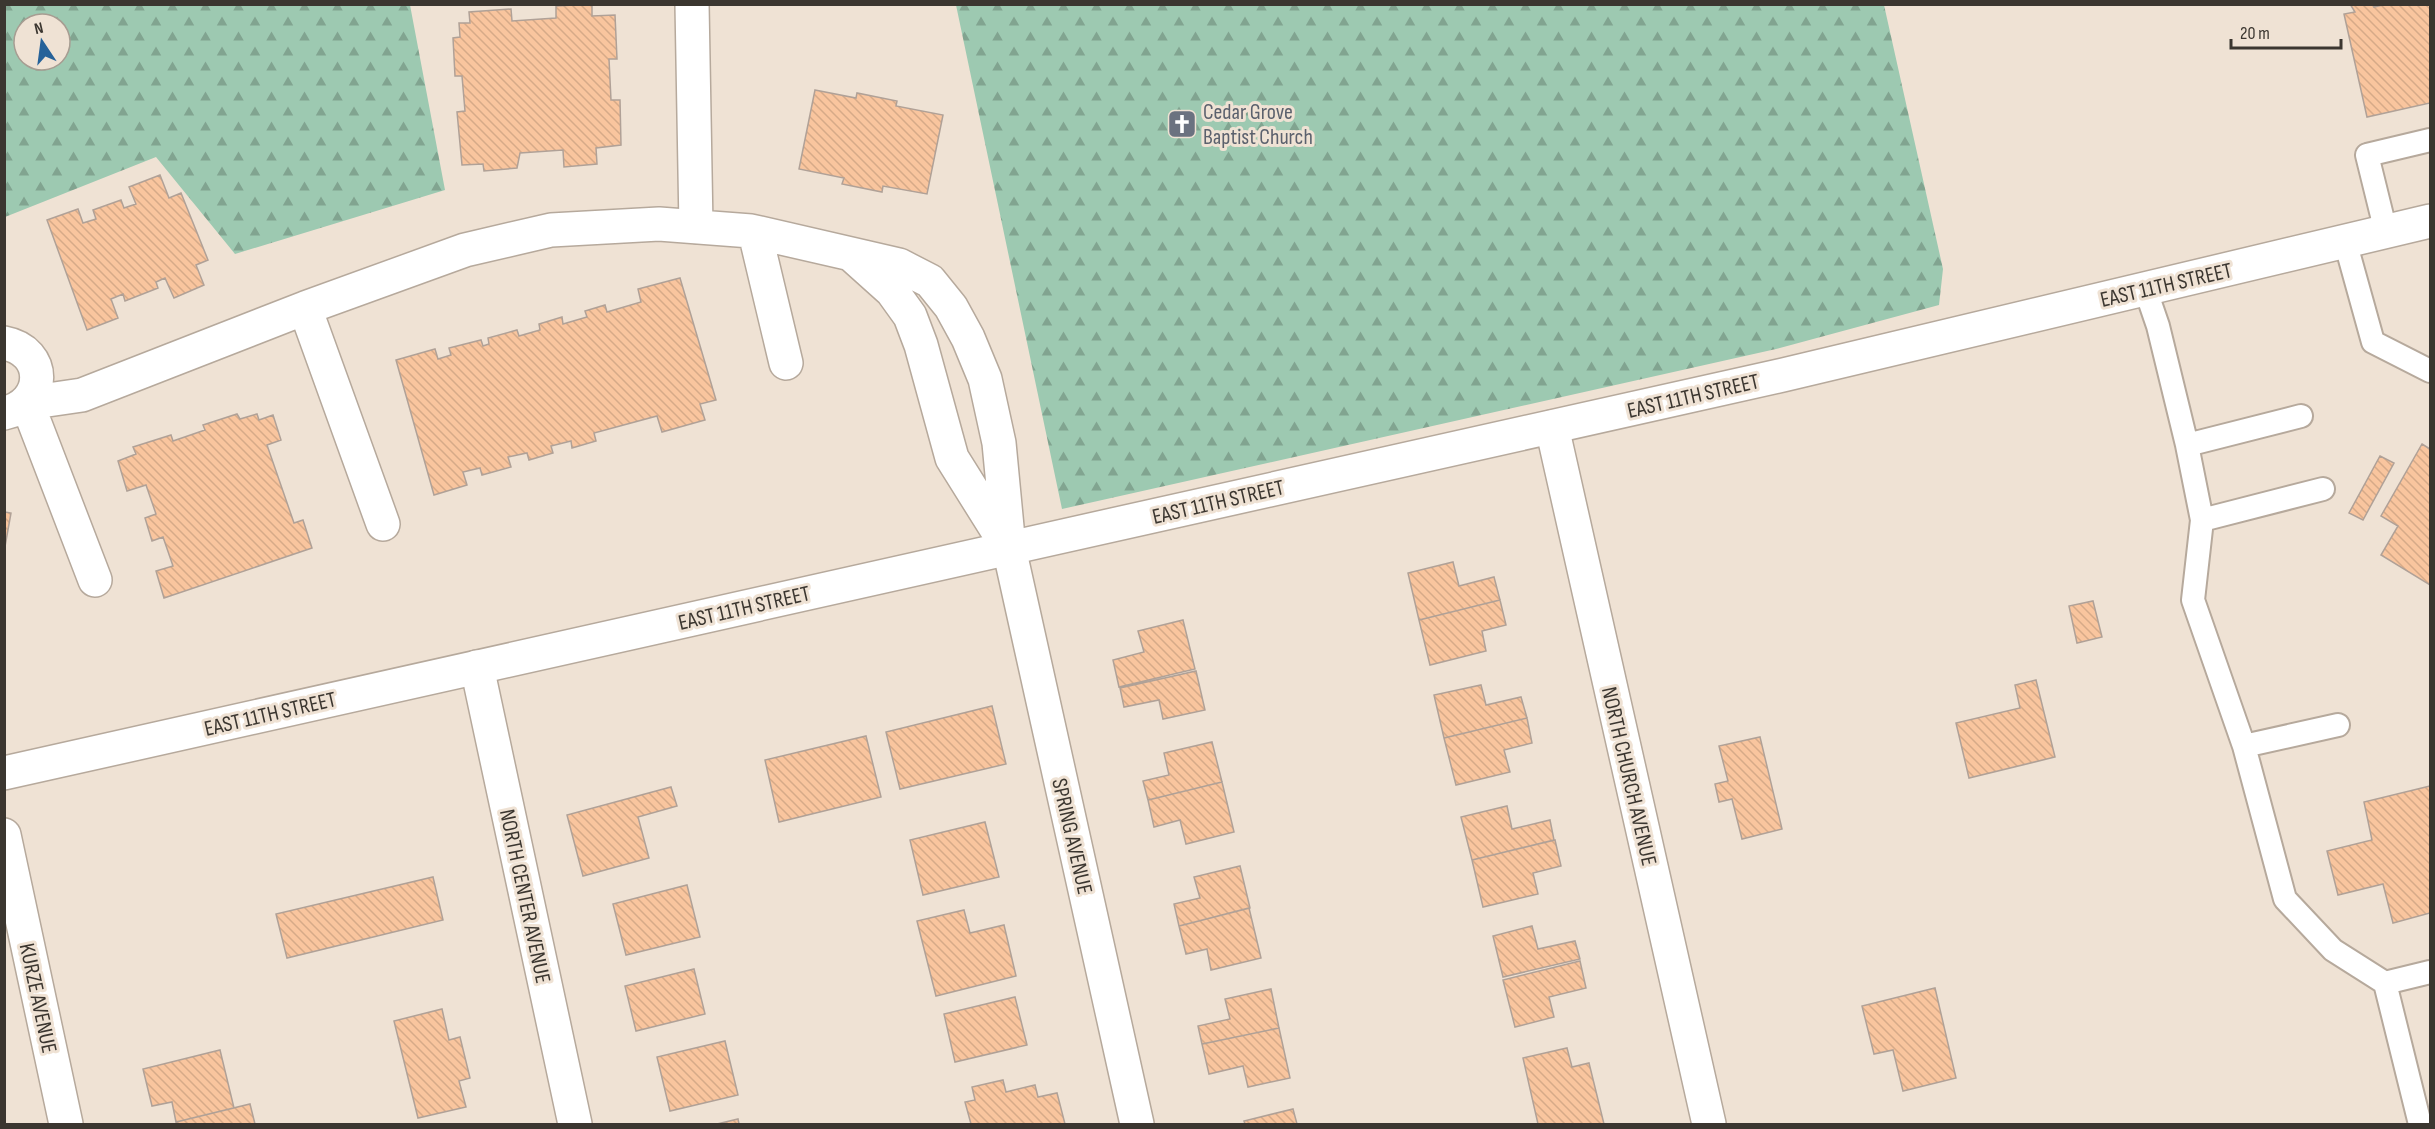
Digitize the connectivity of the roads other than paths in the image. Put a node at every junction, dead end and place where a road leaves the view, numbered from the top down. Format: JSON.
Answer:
{"nodes":[{"id":1,"x":692,"y":4,"type":"edge"},
{"id":2,"x":2430,"y":140,"type":"edge"},
{"id":3,"x":2430,"y":221,"type":"edge"},
{"id":4,"x":696,"y":227,"type":"junction"},
{"id":5,"x":2386,"y":232,"type":"junction"},
{"id":6,"x":755,"y":233,"type":"junction"},
{"id":7,"x":2345,"y":241,"type":"junction"},
{"id":8,"x":850,"y":255,"type":"junction"},
{"id":9,"x":2145,"y":288,"type":"junction"},
{"id":10,"x":305,"y":308,"type":"junction"},
{"id":11,"x":4,"y":343,"type":"edge"},
{"id":12,"x":786,"y":363,"type":"dead end"},
{"id":13,"x":2430,"y":371,"type":"edge"},
{"id":14,"x":16,"y":408,"type":"edge"},
{"id":15,"x":2301,"y":416,"type":"dead end"},
{"id":16,"x":1552,"y":427,"type":"junction"},
{"id":17,"x":2187,"y":445,"type":"junction"},
{"id":18,"x":2323,"y":489,"type":"dead end"},
{"id":19,"x":2202,"y":520,"type":"junction"},
{"id":20,"x":383,"y":524,"type":"dead end"},
{"id":21,"x":1008,"y":548,"type":"junction"},
{"id":22,"x":95,"y":580,"type":"dead end"},
{"id":23,"x":477,"y":667,"type":"junction"},
{"id":24,"x":2338,"y":724,"type":"dead end"},
{"id":25,"x":2244,"y":746,"type":"junction"},
{"id":26,"x":4,"y":773,"type":"edge"},
{"id":27,"x":4,"y":835,"type":"edge"},
{"id":28,"x":2430,"y":972,"type":"edge"},
{"id":29,"x":2385,"y":983,"type":"junction"},
{"id":30,"x":66,"y":1125,"type":"edge"},
{"id":31,"x":575,"y":1125,"type":"edge"},
{"id":32,"x":1137,"y":1125,"type":"edge"},
{"id":33,"x":1708,"y":1125,"type":"edge"},
{"id":34,"x":2420,"y":1125,"type":"edge"}],
"edges":[{"from":1,"to":4,"type":"street"},
{"from":2,"to":5,"type":"lane"},
{"from":3,"to":5,"type":"street","name":"EAST 11TH STREET"},
{"from":4,"to":6,"type":"street"},
{"from":4,"to":10,"type":"street"},
{"from":5,"to":7,"type":"street","name":"EAST 11TH STREET"},
{"from":6,"to":8,"type":"street"},
{"from":6,"to":12,"type":"street"},
{"from":7,"to":9,"type":"street","name":"EAST 11TH STREET"},
{"from":7,"to":13,"type":"lane"},
{"from":8,"to":21,"type":"street"},
{"from":8,"to":21,"type":"street"},
{"from":9,"to":16,"type":"street","name":"EAST 11TH STREET"},
{"from":9,"to":17,"type":"lane"},
{"from":10,"to":14,"type":"street"},
{"from":10,"to":20,"type":"street"},
{"from":11,"to":14,"type":"street"},
{"from":14,"to":22,"type":"street"},
{"from":15,"to":17,"type":"lane"},
{"from":16,"to":21,"type":"street","name":"EAST 11TH STREET"},
{"from":16,"to":33,"type":"street","name":"NORTH CHURCH AVENUE"},
{"from":17,"to":19,"type":"lane"},
{"from":18,"to":19,"type":"lane"},
{"from":19,"to":25,"type":"lane"},
{"from":21,"to":23,"type":"street","name":"EAST 11TH STREET"},
{"from":21,"to":32,"type":"street","name":"SPRING AVENUE"},
{"from":23,"to":26,"type":"street","name":"EAST 11TH STREET"},
{"from":23,"to":31,"type":"street","name":"NORTH CENTER AVENUE"},
{"from":24,"to":25,"type":"lane"},
{"from":25,"to":29,"type":"lane"},
{"from":27,"to":30,"type":"street","name":"KURZE AVENUE"},
{"from":28,"to":29,"type":"lane"},
{"from":29,"to":34,"type":"lane"}]}
